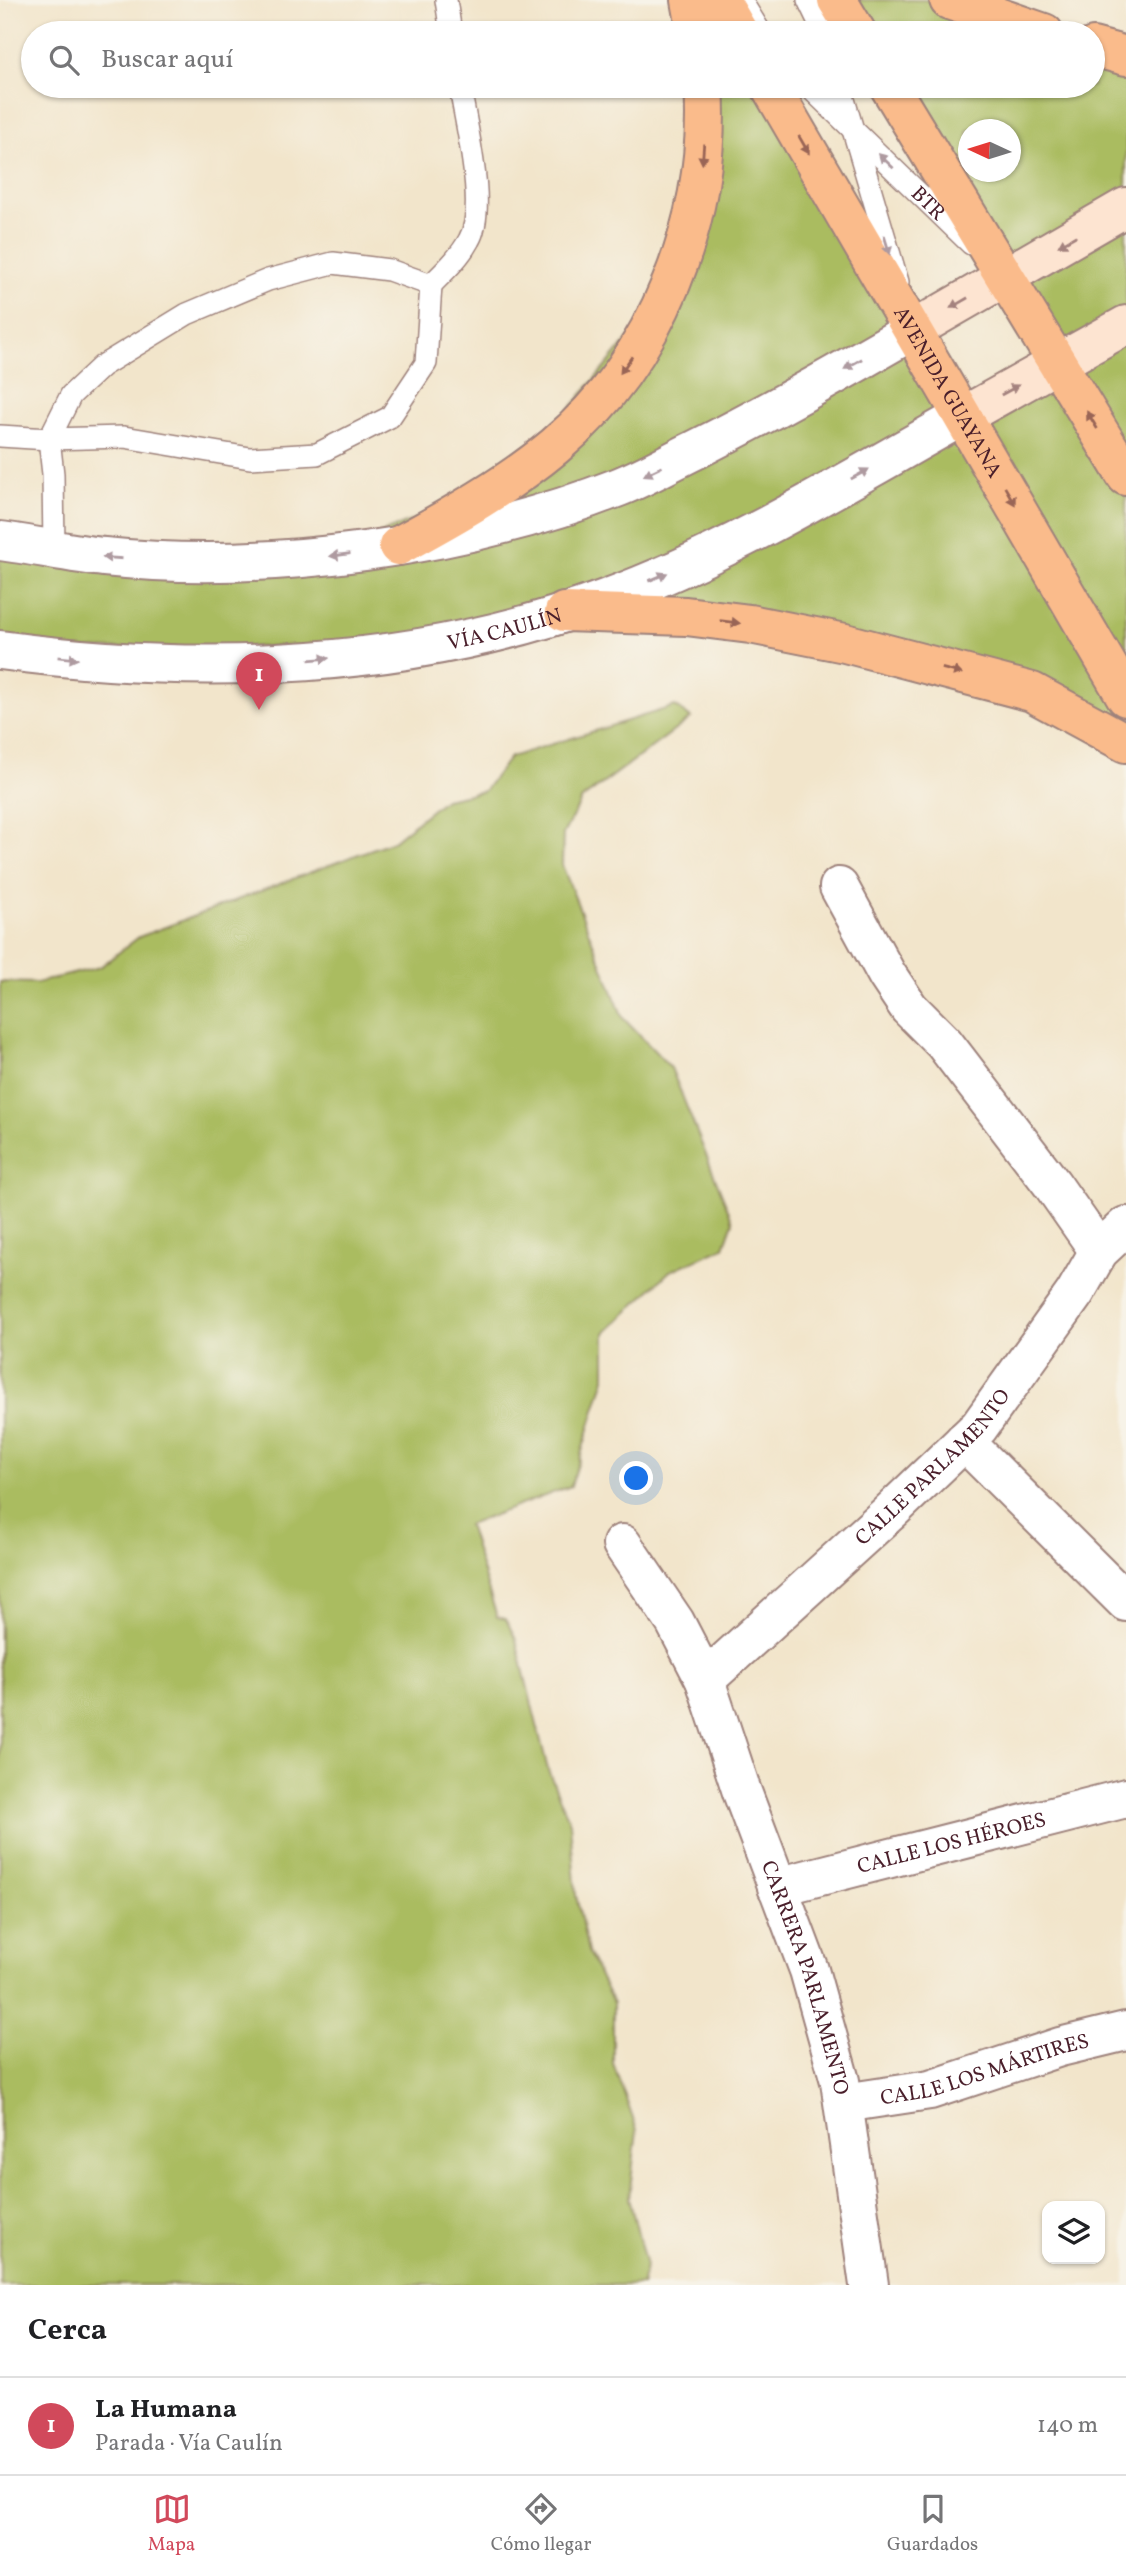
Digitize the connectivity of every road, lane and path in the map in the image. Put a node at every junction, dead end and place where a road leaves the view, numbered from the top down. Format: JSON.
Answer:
{"nodes":[{"id":1,"x":446,"y":0,"type":"edge"},
{"id":2,"x":691,"y":0,"type":"edge"},
{"id":3,"x":720,"y":0,"type":"edge"},
{"id":4,"x":740,"y":0,"type":"edge"},
{"id":5,"x":808,"y":0,"type":"edge"},
{"id":6,"x":837,"y":0,"type":"edge"},
{"id":7,"x":949,"y":0,"type":"edge"},
{"id":8,"x":449,"y":21,"type":"edge"},
{"id":9,"x":695,"y":21,"type":"edge"},
{"id":10,"x":732,"y":21,"type":"edge"},
{"id":11,"x":753,"y":21,"type":"edge"},
{"id":12,"x":818,"y":21,"type":"edge"},
{"id":13,"x":850,"y":21,"type":"edge"},
{"id":14,"x":1009,"y":21,"type":"edge"},
{"id":15,"x":1105,"y":50,"type":"edge"},
{"id":16,"x":1126,"y":56,"type":"edge"},
{"id":17,"x":462,"y":98,"type":"edge"},
{"id":18,"x":705,"y":98,"type":"edge"},
{"id":19,"x":777,"y":98,"type":"edge"},
{"id":20,"x":820,"y":98,"type":"edge"},
{"id":21,"x":844,"y":98,"type":"edge"},
{"id":22,"x":896,"y":98,"type":"edge"},
{"id":23,"x":853,"y":130,"type":"junction"},
{"id":24,"x":1126,"y":207,"type":"edge"},
{"id":25,"x":1005,"y":277,"type":"junction"},
{"id":26,"x":431,"y":285,"type":"junction"},
{"id":27,"x":1126,"y":325,"type":"edge"},
{"id":28,"x":913,"y":330,"type":"junction"},
{"id":29,"x":1057,"y":363,"type":"junction"},
{"id":30,"x":963,"y":416,"type":"junction"},
{"id":31,"x":0,"y":436,"type":"edge"},
{"id":32,"x":50,"y":439,"type":"junction"},
{"id":33,"x":1126,"y":476,"type":"edge"},
{"id":34,"x":0,"y":541,"type":"edge"},
{"id":35,"x":398,"y":546,"type":"junction"},
{"id":36,"x":54,"y":549,"type":"junction"},
{"id":37,"x":564,"y":612,"type":"junction"},
{"id":38,"x":0,"y":650,"type":"edge"},
{"id":39,"x":1126,"y":697,"type":"edge"},
{"id":40,"x":1126,"y":743,"type":"edge"},
{"id":41,"x":839,"y":887,"type":"dead end"},
{"id":42,"x":1113,"y":1239,"type":"edge"},
{"id":43,"x":964,"y":1441,"type":"junction"},
{"id":44,"x":621,"y":1544,"type":"dead end"},
{"id":45,"x":1126,"y":1602,"type":"edge"},
{"id":46,"x":705,"y":1680,"type":"junction"},
{"id":47,"x":1126,"y":1798,"type":"edge"},
{"id":48,"x":777,"y":1886,"type":"junction"},
{"id":49,"x":1126,"y":2031,"type":"edge"},
{"id":50,"x":844,"y":2103,"type":"junction"},
{"id":51,"x":869,"y":2285,"type":"edge"}],
"edges":[{"from":1,"to":8,"type":"lane"},
{"from":2,"to":9,"type":"highway"},
{"from":3,"to":10,"type":"highway"},
{"from":4,"to":11,"type":"lane"},
{"from":5,"to":12,"type":"lane"},
{"from":6,"to":13,"type":"highway"},
{"from":7,"to":14,"type":"highway"},
{"from":15,"to":16,"type":"highway"},
{"from":17,"to":26,"type":"lane"},
{"from":18,"to":35,"type":"highway","one_way":true},
{"from":19,"to":28,"type":"highway","name":"AVENIDA GUAYANA","one_way":true},
{"from":20,"to":23,"type":"lane","name":"BTR"},
{"from":21,"to":23,"type":"lane","name":"BTR"},
{"from":22,"to":25,"type":"highway"},
{"from":25,"to":23,"type":"lane","name":"BTR","one_way":true},
{"from":23,"to":28,"type":"lane","name":"BTR","one_way":true},
{"from":24,"to":25,"type":"main road","one_way":true},
{"from":25,"to":28,"type":"main road","one_way":true},
{"from":25,"to":29,"type":"highway"},
{"from":26,"to":32,"type":"lane"},
{"from":26,"to":32,"type":"lane"},
{"from":27,"to":29,"type":"main road"},
{"from":28,"to":30,"type":"highway","name":"AVENIDA GUAYANA"},
{"from":28,"to":35,"type":"street","one_way":true},
{"from":30,"to":29,"type":"main road","one_way":true},
{"from":33,"to":29,"type":"highway","one_way":true},
{"from":37,"to":30,"type":"street","name":"VÍA CAULÍN","one_way":true},
{"from":30,"to":39,"type":"highway","name":"AVENIDA GUAYANA","one_way":true},
{"from":31,"to":32,"type":"lane"},
{"from":32,"to":36,"type":"lane"},
{"from":34,"to":36,"type":"street"},
{"from":35,"to":36,"type":"street","one_way":true},
{"from":38,"to":37,"type":"street","name":"VÍA CAULÍN","one_way":true},
{"from":37,"to":40,"type":"highway","one_way":true},
{"from":41,"to":42,"type":"street"},
{"from":42,"to":43,"type":"street","name":"CALLE PARLAMENTO"},
{"from":43,"to":45,"type":"street"},
{"from":43,"to":46,"type":"street","name":"CALLE PARLAMENTO"},
{"from":44,"to":46,"type":"street","name":"CARRERA PARLAMENTO"},
{"from":46,"to":48,"type":"street","name":"CARRERA PARLAMENTO"},
{"from":47,"to":48,"type":"street","name":"CALLE LOS HÉROES"},
{"from":48,"to":50,"type":"street","name":"CARRERA PARLAMENTO"},
{"from":49,"to":50,"type":"street","name":"CALLE LOS MÁRTIRES"},
{"from":50,"to":51,"type":"street","name":"CARRERA PARLAMENTO"}]}
